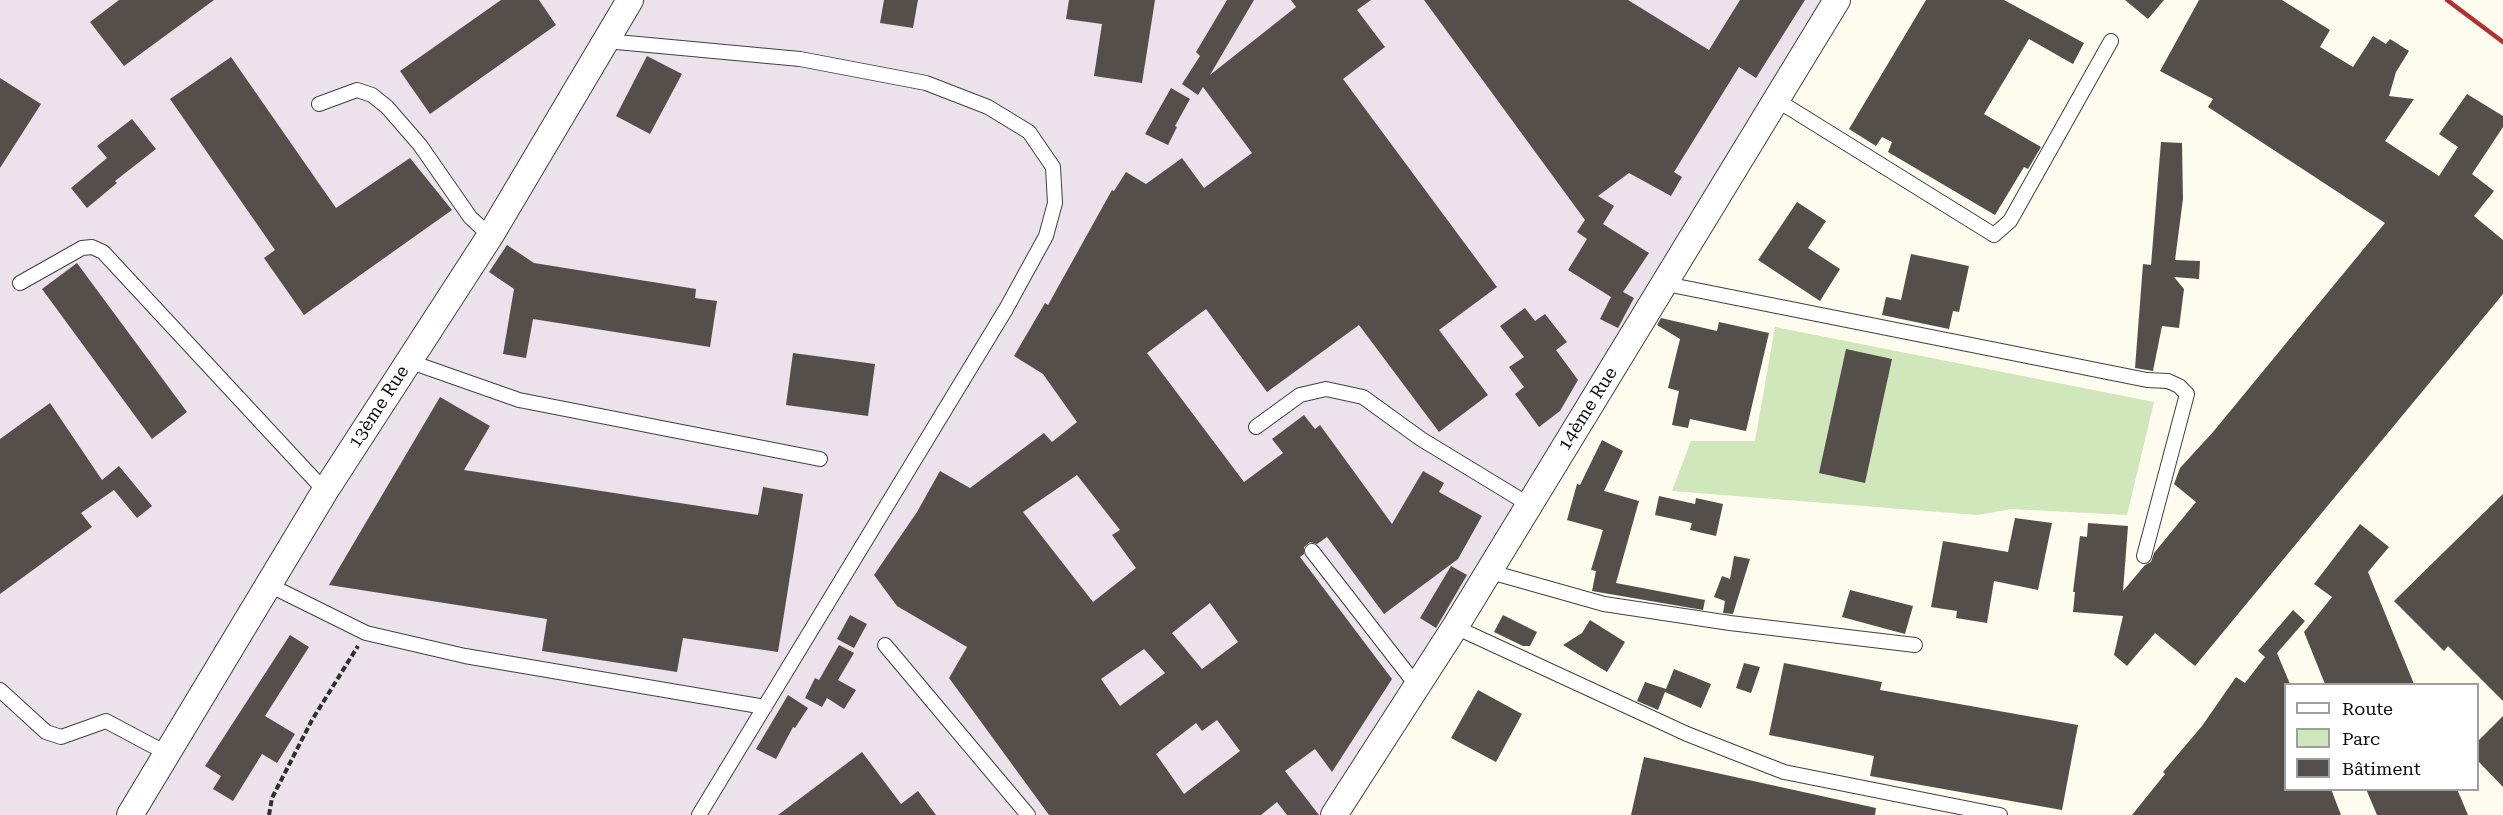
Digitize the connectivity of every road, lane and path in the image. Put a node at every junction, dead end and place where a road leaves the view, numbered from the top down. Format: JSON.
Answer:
{"nodes":[{"id":1,"x":630,"y":0,"type":"edge"},
{"id":2,"x":1838,"y":0,"type":"edge"},
{"id":3,"x":606,"y":41,"type":"junction"},
{"id":4,"x":2111,"y":41,"type":"dead end"},
{"id":5,"x":1775,"y":99,"type":"junction"},
{"id":6,"x":319,"y":104,"type":"dead end"},
{"id":7,"x":490,"y":236,"type":"junction"},
{"id":8,"x":20,"y":283,"type":"dead end"},
{"id":9,"x":1666,"y":284,"type":"junction"},
{"id":10,"x":408,"y":362,"type":"junction"},
{"id":11,"x":1256,"y":427,"type":"dead end"},
{"id":12,"x":820,"y":459,"type":"dead end"},
{"id":13,"x":325,"y":491,"type":"junction"},
{"id":14,"x":1528,"y":504,"type":"junction"},
{"id":15,"x":1312,"y":551,"type":"dead end"},
{"id":16,"x":2144,"y":556,"type":"dead end"},
{"id":17,"x":1487,"y":570,"type":"junction"},
{"id":18,"x":269,"y":585,"type":"junction"},
{"id":19,"x":1455,"y":627,"type":"junction"},
{"id":20,"x":366,"y":633,"type":"junction"},
{"id":21,"x":885,"y":645,"type":"dead end"},
{"id":22,"x":1915,"y":645,"type":"dead end"},
{"id":23,"x":1417,"y":686,"type":"junction"},
{"id":24,"x":0,"y":690,"type":"edge"},
{"id":25,"x":765,"y":707,"type":"junction"},
{"id":26,"x":168,"y":754,"type":"junction"},
{"id":27,"x":130,"y":815,"type":"edge"},
{"id":28,"x":269,"y":815,"type":"edge"},
{"id":29,"x":699,"y":815,"type":"edge"},
{"id":30,"x":1028,"y":815,"type":"edge"},
{"id":31,"x":1334,"y":815,"type":"edge"},
{"id":32,"x":2000,"y":815,"type":"edge"}],
"edges":[{"from":1,"to":3,"type":"street","name":"13ème Rue"},
{"from":2,"to":5,"type":"street","name":"14ème Rue"},
{"from":3,"to":7,"type":"street","name":"13ème Rue"},
{"from":3,"to":25,"type":"lane"},
{"from":4,"to":5,"type":"lane"},
{"from":5,"to":9,"type":"street","name":"14ème Rue"},
{"from":6,"to":7,"type":"lane"},
{"from":7,"to":10,"type":"street","name":"13ème Rue"},
{"from":8,"to":13,"type":"lane"},
{"from":9,"to":14,"type":"street","name":"14ème Rue"},
{"from":9,"to":16,"type":"lane"},
{"from":10,"to":12,"type":"lane"},
{"from":10,"to":13,"type":"street","name":"13ème Rue"},
{"from":11,"to":14,"type":"lane"},
{"from":13,"to":18,"type":"street","name":"13ème Rue"},
{"from":14,"to":17,"type":"street","name":"14ème Rue"},
{"from":15,"to":23,"type":"lane"},
{"from":17,"to":19,"type":"street","name":"14ème Rue"},
{"from":17,"to":22,"type":"lane"},
{"from":18,"to":20,"type":"lane"},
{"from":18,"to":26,"type":"street","name":"13ème Rue"},
{"from":19,"to":23,"type":"street","name":"14ème Rue"},
{"from":19,"to":32,"type":"lane"},
{"from":20,"to":25,"type":"lane"},
{"from":20,"to":28,"type":"path"},
{"from":21,"to":30,"type":"lane"},
{"from":23,"to":31,"type":"street","name":"14ème Rue"},
{"from":24,"to":26,"type":"lane"},
{"from":25,"to":29,"type":"lane"},
{"from":26,"to":27,"type":"street","name":"13ème Rue"}]}
